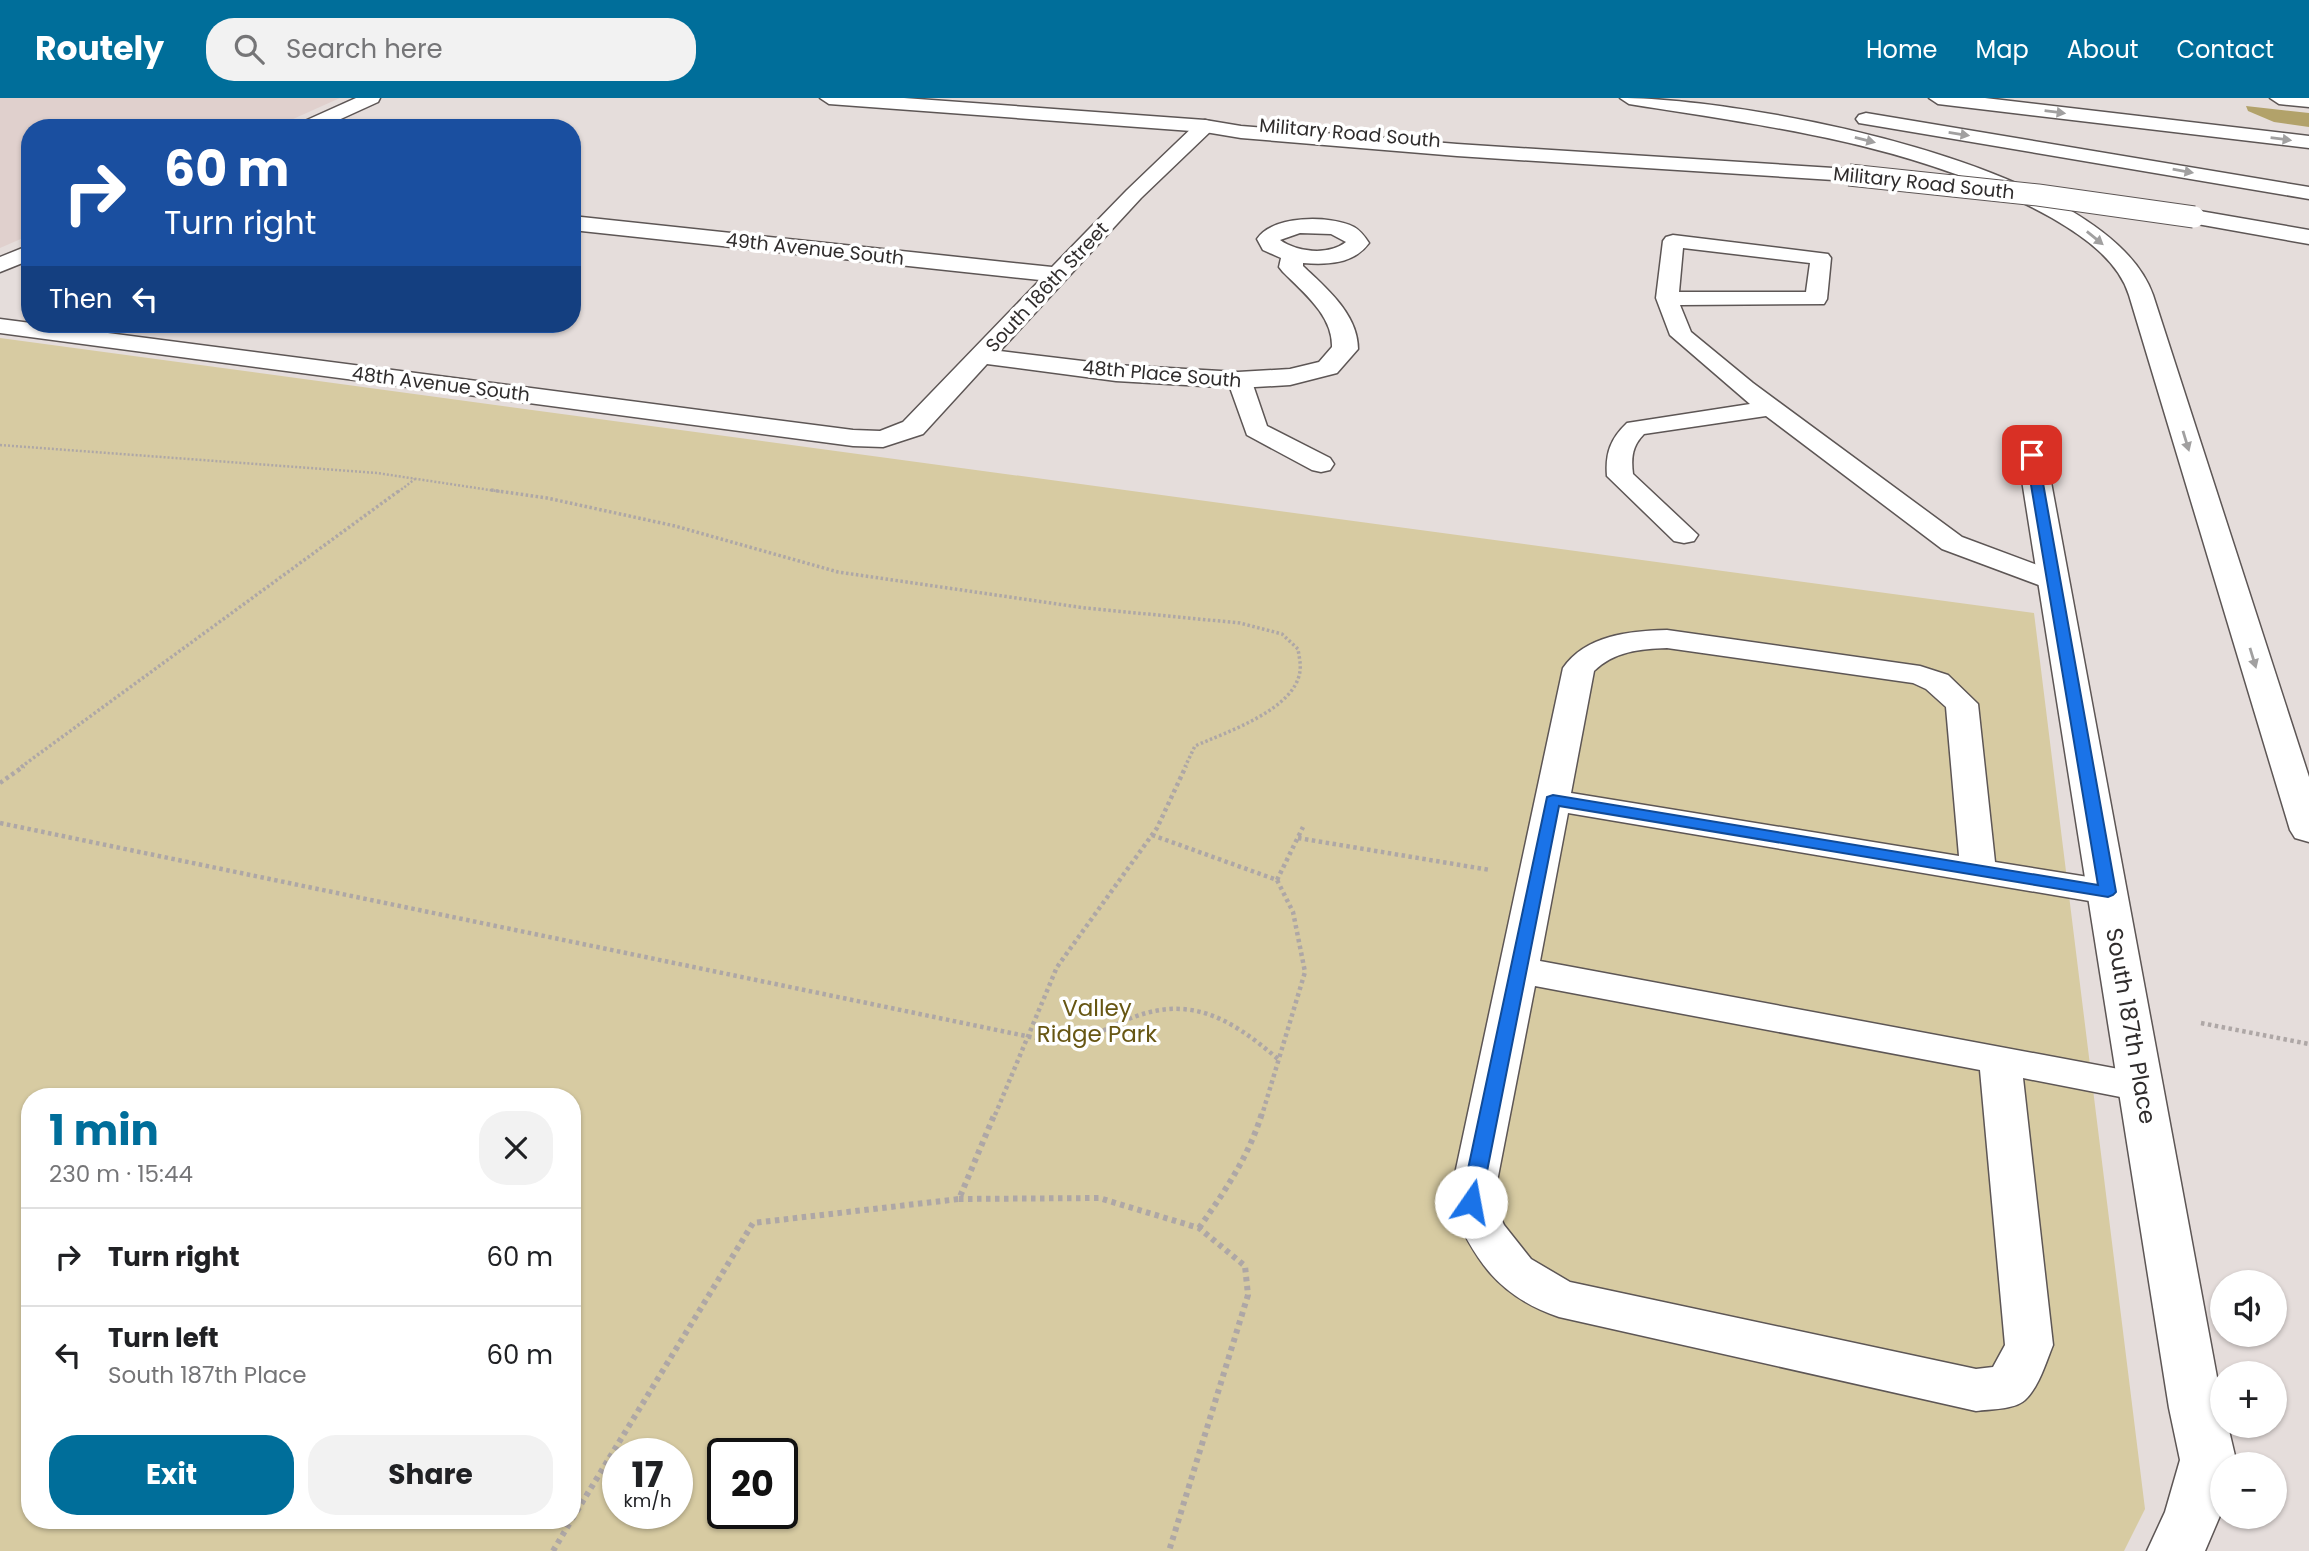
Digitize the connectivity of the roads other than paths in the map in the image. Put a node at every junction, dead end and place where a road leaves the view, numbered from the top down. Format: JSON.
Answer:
{"nodes":[{"id":1,"x":371,"y":98,"type":"edge"},
{"id":2,"x":829,"y":98,"type":"edge"},
{"id":3,"x":1629,"y":98,"type":"edge"},
{"id":4,"x":1697,"y":98,"type":"edge"},
{"id":5,"x":1938,"y":98,"type":"edge"},
{"id":6,"x":2279,"y":98,"type":"edge"},
{"id":7,"x":2309,"y":102,"type":"edge"},
{"id":8,"x":325,"y":119,"type":"edge"},
{"id":9,"x":1205,"y":126,"type":"junction"},
{"id":10,"x":2309,"y":142,"type":"edge"},
{"id":11,"x":2309,"y":192,"type":"edge"},
{"id":12,"x":581,"y":224,"type":"edge"},
{"id":13,"x":2309,"y":237,"type":"edge"},
{"id":14,"x":1293,"y":255,"type":"dead end"},
{"id":15,"x":21,"y":256,"type":"edge"},
{"id":16,"x":0,"y":265,"type":"edge"},
{"id":17,"x":1058,"y":275,"type":"junction"},
{"id":18,"x":1667,"y":298,"type":"junction"},
{"id":19,"x":0,"y":326,"type":"edge"},
{"id":20,"x":21,"y":329,"type":"edge"},
{"id":21,"x":53,"y":333,"type":"edge"},
{"id":22,"x":982,"y":356,"type":"junction"},
{"id":23,"x":1240,"y":382,"type":"junction"},
{"id":24,"x":1771,"y":408,"type":"junction"},
{"id":25,"x":883,"y":439,"type":"joint"},
{"id":26,"x":2032,"y":455,"type":"dead end"},
{"id":27,"x":1321,"y":464,"type":"dead end"},
{"id":28,"x":1684,"y":535,"type":"dead end"},
{"id":29,"x":2054,"y":581,"type":"junction"},
{"id":30,"x":1553,"y":800,"type":"junction"},
{"id":31,"x":2309,"y":830,"type":"edge"},
{"id":32,"x":1978,"y":870,"type":"junction"},
{"id":33,"x":2108,"y":892,"type":"junction"},
{"id":34,"x":1519,"y":970,"type":"junction"},
{"id":35,"x":2000,"y":1060,"type":"junction"},
{"id":36,"x":2141,"y":1086,"type":"junction"},
{"id":37,"x":2176,"y":1551,"type":"edge"}],
"edges":[{"from":1,"to":8,"type":"main road"},
{"from":2,"to":9,"type":"main road","name":"Military Road South"},
{"from":3,"to":31,"type":"main road","one_way":true},
{"from":4,"to":11,"type":"main road","one_way":true},
{"from":5,"to":10,"type":"main road","one_way":true},
{"from":6,"to":7,"type":"main road"},
{"from":9,"to":13,"type":"main road","name":"Military Road South","bridge":true},
{"from":9,"to":17,"type":"main road","name":"South 186th Street"},
{"from":12,"to":17,"type":"main road","name":"49th Avenue South"},
{"from":14,"to":23,"type":"main road","name":"48th Place South"},
{"from":15,"to":16,"type":"main road"},
{"from":17,"to":22,"type":"main road","name":"South 186th Street"},
{"from":18,"to":18,"type":"lane"},
{"from":18,"to":24,"type":"lane"},
{"from":19,"to":20,"type":"main road","name":"48th Avenue South"},
{"from":21,"to":25,"type":"main road","name":"48th Avenue South"},
{"from":22,"to":23,"type":"main road","name":"48th Place South"},
{"from":22,"to":25,"type":"main road","name":"South 186th Street"},
{"from":23,"to":27,"type":"lane"},
{"from":24,"to":28,"type":"lane"},
{"from":24,"to":29,"type":"lane"},
{"from":26,"to":29,"type":"main road","name":"South 187th Place"},
{"from":29,"to":33,"type":"main road","name":"South 187th Place"},
{"from":30,"to":32,"type":"lane"},
{"from":30,"to":32,"type":"lane"},
{"from":30,"to":34,"type":"lane"},
{"from":32,"to":33,"type":"lane"},
{"from":33,"to":36,"type":"main road","name":"South 187th Place"},
{"from":34,"to":35,"type":"lane"},
{"from":34,"to":35,"type":"lane"},
{"from":35,"to":36,"type":"lane"},
{"from":36,"to":37,"type":"main road","name":"South 187th Place"}]}
